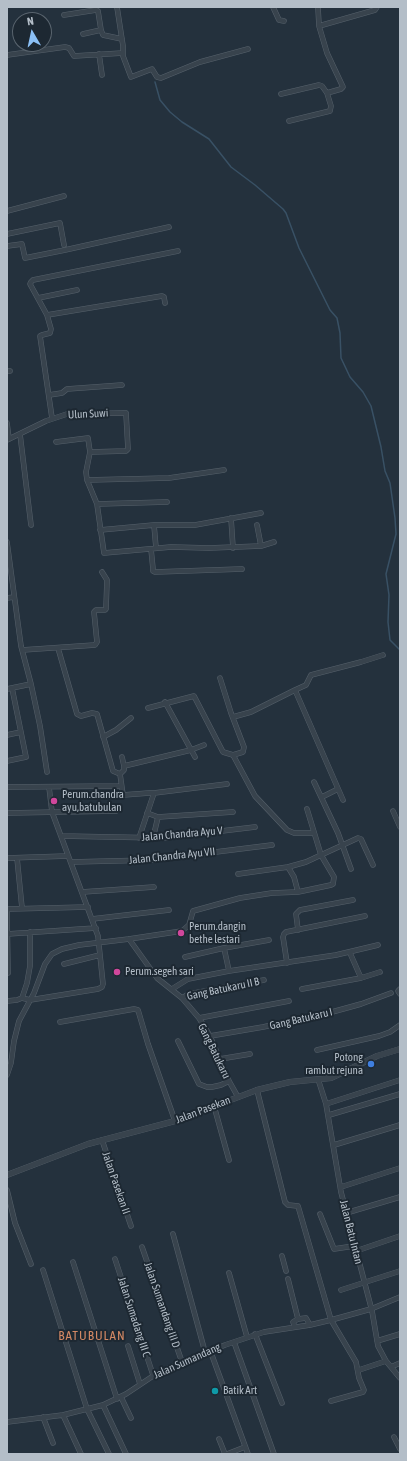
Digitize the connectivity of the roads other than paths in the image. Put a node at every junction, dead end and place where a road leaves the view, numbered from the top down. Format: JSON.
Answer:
{"nodes":[{"id":1,"x":117,"y":7,"type":"edge"},
{"id":2,"x":273,"y":7,"type":"edge"},
{"id":3,"x":318,"y":7,"type":"edge"},
{"id":4,"x":377,"y":7,"type":"edge"},
{"id":5,"x":64,"y":15,"type":"dead end"},
{"id":6,"x":284,"y":21,"type":"dead end"},
{"id":7,"x":319,"y":26,"type":"junction"},
{"id":8,"x":101,"y":30,"type":"junction"},
{"id":9,"x":83,"y":34,"type":"dead end"},
{"id":10,"x":122,"y":39,"type":"junction"},
{"id":11,"x":248,"y":49,"type":"dead end"},
{"id":12,"x":123,"y":53,"type":"junction"},
{"id":13,"x":99,"y":54,"type":"junction"},
{"id":14,"x":7,"y":55,"type":"edge"},
{"id":15,"x":102,"y":76,"type":"dead end"},
{"id":16,"x":327,"y":93,"type":"junction"},
{"id":17,"x":281,"y":94,"type":"dead end"},
{"id":18,"x":289,"y":121,"type":"dead end"},
{"id":19,"x":64,"y":196,"type":"dead end"},
{"id":20,"x":7,"y":211,"type":"edge"},
{"id":21,"x":169,"y":227,"type":"dead end"},
{"id":22,"x":7,"y":234,"type":"edge"},
{"id":23,"x":64,"y":245,"type":"dead end"},
{"id":24,"x":7,"y":246,"type":"edge"},
{"id":25,"x":178,"y":251,"type":"dead end"},
{"id":26,"x":77,"y":290,"type":"dead end"},
{"id":27,"x":38,"y":298,"type":"junction"},
{"id":28,"x":165,"y":303,"type":"dead end"},
{"id":29,"x":47,"y":315,"type":"junction"},
{"id":30,"x":122,"y":385,"type":"dead end"},
{"id":31,"x":49,"y":395,"type":"junction"},
{"id":32,"x":52,"y":418,"type":"junction"},
{"id":33,"x":7,"y":423,"type":"edge"},
{"id":34,"x":20,"y":434,"type":"junction"},
{"id":35,"x":8,"y":440,"type":"edge"},
{"id":36,"x":56,"y":442,"type":"dead end"},
{"id":37,"x":90,"y":452,"type":"junction"},
{"id":38,"x":224,"y":470,"type":"dead end"},
{"id":39,"x":87,"y":480,"type":"junction"},
{"id":40,"x":167,"y":502,"type":"dead end"},
{"id":41,"x":97,"y":504,"type":"junction"},
{"id":42,"x":261,"y":513,"type":"dead end"},
{"id":43,"x":231,"y":518,"type":"junction"},
{"id":44,"x":31,"y":525,"type":"dead end"},
{"id":45,"x":154,"y":525,"type":"junction"},
{"id":46,"x":257,"y":525,"type":"dead end"},
{"id":47,"x":100,"y":530,"type":"junction"},
{"id":48,"x":7,"y":542,"type":"edge"},
{"id":49,"x":274,"y":542,"type":"dead end"},
{"id":50,"x":261,"y":546,"type":"junction"},
{"id":51,"x":233,"y":548,"type":"junction"},
{"id":52,"x":154,"y":549,"type":"junction"},
{"id":53,"x":242,"y":569,"type":"dead end"},
{"id":54,"x":102,"y":572,"type":"dead end"},
{"id":55,"x":14,"y":597,"type":"junction"},
{"id":56,"x":7,"y":598,"type":"edge"},
{"id":57,"x":58,"y":648,"type":"junction"},
{"id":58,"x":22,"y":650,"type":"junction"},
{"id":59,"x":383,"y":654,"type":"dead end"},
{"id":60,"x":220,"y":678,"type":"dead end"},
{"id":61,"x":31,"y":684,"type":"junction"},
{"id":62,"x":9,"y":688,"type":"edge"},
{"id":63,"x":295,"y":690,"type":"junction"},
{"id":64,"x":165,"y":702,"type":"junction"},
{"id":65,"x":148,"y":708,"type":"dead end"},
{"id":66,"x":233,"y":717,"type":"junction"},
{"id":67,"x":131,"y":718,"type":"dead end"},
{"id":68,"x":21,"y":732,"type":"junction"},
{"id":69,"x":7,"y":735,"type":"edge"},
{"id":70,"x":103,"y":737,"type":"junction"},
{"id":71,"x":204,"y":745,"type":"dead end"},
{"id":72,"x":191,"y":750,"type":"junction"},
{"id":73,"x":233,"y":755,"type":"junction"},
{"id":74,"x":195,"y":757,"type":"dead end"},
{"id":75,"x":122,"y":758,"type":"dead end"},
{"id":76,"x":7,"y":760,"type":"edge"},
{"id":77,"x":124,"y":766,"type":"junction"},
{"id":78,"x":47,"y":772,"type":"dead end"},
{"id":79,"x":120,"y":774,"type":"junction"},
{"id":80,"x":314,"y":782,"type":"dead end"},
{"id":81,"x":227,"y":784,"type":"dead end"},
{"id":82,"x":122,"y":786,"type":"junction"},
{"id":83,"x":7,"y":787,"type":"edge"},
{"id":84,"x":49,"y":787,"type":"junction"},
{"id":85,"x":338,"y":789,"type":"junction"},
{"id":86,"x":154,"y":794,"type":"junction"},
{"id":87,"x":322,"y":797,"type":"junction"},
{"id":88,"x":343,"y":800,"type":"dead end"},
{"id":89,"x":307,"y":809,"type":"dead end"},
{"id":90,"x":116,"y":811,"type":"dead end"},
{"id":91,"x":393,"y":811,"type":"dead end"},
{"id":92,"x":52,"y":812,"type":"junction"},
{"id":93,"x":233,"y":812,"type":"dead end"},
{"id":94,"x":7,"y":813,"type":"edge"},
{"id":95,"x":148,"y":813,"type":"junction"},
{"id":96,"x":158,"y":817,"type":"junction"},
{"id":97,"x":255,"y":827,"type":"dead end"},
{"id":98,"x":400,"y":827,"type":"edge"},
{"id":99,"x":314,"y":833,"type":"junction"},
{"id":100,"x":62,"y":836,"type":"junction"},
{"id":101,"x":139,"y":838,"type":"junction"},
{"id":102,"x":153,"y":838,"type":"junction"},
{"id":103,"x":272,"y":845,"type":"dead end"},
{"id":104,"x":342,"y":845,"type":"junction"},
{"id":105,"x":320,"y":855,"type":"junction"},
{"id":106,"x":68,"y":856,"type":"junction"},
{"id":107,"x":7,"y":858,"type":"edge"},
{"id":108,"x":17,"y":858,"type":"junction"},
{"id":109,"x":71,"y":862,"type":"junction"},
{"id":110,"x":373,"y":865,"type":"dead end"},
{"id":111,"x":288,"y":867,"type":"junction"},
{"id":112,"x":351,"y":869,"type":"dead end"},
{"id":113,"x":238,"y":874,"type":"dead end"},
{"id":114,"x":154,"y":887,"type":"dead end"},
{"id":115,"x":82,"y":892,"type":"junction"},
{"id":116,"x":298,"y":892,"type":"junction"},
{"id":117,"x":353,"y":900,"type":"dead end"},
{"id":118,"x":88,"y":907,"type":"junction"},
{"id":119,"x":22,"y":908,"type":"junction"},
{"id":120,"x":169,"y":910,"type":"dead end"},
{"id":121,"x":365,"y":916,"type":"dead end"},
{"id":122,"x":92,"y":919,"type":"junction"},
{"id":123,"x":96,"y":928,"type":"junction"},
{"id":124,"x":298,"y":930,"type":"junction"},
{"id":125,"x":30,"y":932,"type":"junction"},
{"id":126,"x":8,"y":934,"type":"edge"},
{"id":127,"x":129,"y":939,"type":"junction"},
{"id":128,"x":269,"y":940,"type":"dead end"},
{"id":129,"x":100,"y":942,"type":"junction"},
{"id":130,"x":378,"y":945,"type":"dead end"},
{"id":131,"x":224,"y":948,"type":"junction"},
{"id":132,"x":350,"y":953,"type":"junction"},
{"id":133,"x":100,"y":956,"type":"junction"},
{"id":134,"x":185,"y":956,"type":"dead end"},
{"id":135,"x":7,"y":957,"type":"edge"},
{"id":136,"x":287,"y":963,"type":"junction"},
{"id":137,"x":64,"y":964,"type":"dead end"},
{"id":138,"x":229,"y":971,"type":"junction"},
{"id":139,"x":380,"y":972,"type":"dead end"},
{"id":140,"x":8,"y":973,"type":"dead end"},
{"id":141,"x":361,"y":978,"type":"junction"},
{"id":142,"x":264,"y":980,"type":"dead end"},
{"id":143,"x":172,"y":989,"type":"junction"},
{"id":144,"x":302,"y":989,"type":"dead end"},
{"id":145,"x":391,"y":993,"type":"dead end"},
{"id":146,"x":22,"y":998,"type":"junction"},
{"id":147,"x":182,"y":998,"type":"junction"},
{"id":148,"x":30,"y":1000,"type":"junction"},
{"id":149,"x":7,"y":1001,"type":"edge"},
{"id":150,"x":289,"y":1001,"type":"dead end"},
{"id":151,"x":198,"y":1018,"type":"junction"},
{"id":152,"x":60,"y":1022,"type":"dead end"},
{"id":153,"x":400,"y":1025,"type":"edge"},
{"id":154,"x":210,"y":1036,"type":"junction"},
{"id":155,"x":178,"y":1041,"type":"dead end"},
{"id":156,"x":400,"y":1049,"type":"edge"},
{"id":157,"x":317,"y":1050,"type":"dead end"},
{"id":158,"x":250,"y":1054,"type":"dead end"},
{"id":159,"x":220,"y":1059,"type":"junction"},
{"id":160,"x":7,"y":1075,"type":"edge"},
{"id":161,"x":318,"y":1079,"type":"junction"},
{"id":162,"x":400,"y":1080,"type":"edge"},
{"id":163,"x":229,"y":1081,"type":"junction"},
{"id":164,"x":257,"y":1090,"type":"junction"},
{"id":165,"x":400,"y":1094,"type":"edge"},
{"id":166,"x":238,"y":1097,"type":"junction"},
{"id":167,"x":326,"y":1104,"type":"junction"},
{"id":168,"x":214,"y":1106,"type":"junction"},
{"id":169,"x":328,"y":1115,"type":"junction"},
{"id":170,"x":175,"y":1121,"type":"junction"},
{"id":171,"x":400,"y":1126,"type":"edge"},
{"id":172,"x":102,"y":1140,"type":"junction"},
{"id":173,"x":334,"y":1145,"type":"junction"},
{"id":174,"x":229,"y":1160,"type":"dead end"},
{"id":175,"x":400,"y":1168,"type":"edge"},
{"id":176,"x":7,"y":1175,"type":"edge"},
{"id":177,"x":341,"y":1187,"type":"junction"},
{"id":178,"x":7,"y":1190,"type":"edge"},
{"id":179,"x":400,"y":1197,"type":"edge"},
{"id":180,"x":346,"y":1213,"type":"junction"},
{"id":181,"x":320,"y":1214,"type":"dead end"},
{"id":182,"x":131,"y":1226,"type":"dead end"},
{"id":183,"x":173,"y":1234,"type":"dead end"},
{"id":184,"x":400,"y":1236,"type":"edge"},
{"id":185,"x":354,"y":1246,"type":"junction"},
{"id":186,"x":142,"y":1247,"type":"dead end"},
{"id":187,"x":356,"y":1251,"type":"junction"},
{"id":188,"x":282,"y":1256,"type":"dead end"},
{"id":189,"x":115,"y":1259,"type":"dead end"},
{"id":190,"x":73,"y":1262,"type":"dead end"},
{"id":191,"x":31,"y":1264,"type":"dead end"},
{"id":192,"x":43,"y":1270,"type":"dead end"},
{"id":193,"x":286,"y":1271,"type":"dead end"},
{"id":194,"x":400,"y":1271,"type":"edge"},
{"id":195,"x":229,"y":1273,"type":"dead end"},
{"id":196,"x":288,"y":1278,"type":"dead end"},
{"id":197,"x":364,"y":1283,"type":"junction"},
{"id":198,"x":341,"y":1290,"type":"dead end"},
{"id":199,"x":400,"y":1297,"type":"edge"},
{"id":200,"x":371,"y":1309,"type":"junction"},
{"id":201,"x":298,"y":1319,"type":"junction"},
{"id":202,"x":331,"y":1320,"type":"junction"},
{"id":203,"x":310,"y":1325,"type":"junction"},
{"id":204,"x":295,"y":1327,"type":"junction"},
{"id":205,"x":255,"y":1334,"type":"junction"},
{"id":206,"x":400,"y":1334,"type":"edge"},
{"id":207,"x":247,"y":1337,"type":"junction"},
{"id":208,"x":377,"y":1341,"type":"junction"},
{"id":209,"x":234,"y":1342,"type":"junction"},
{"id":210,"x":128,"y":1346,"type":"dead end"},
{"id":211,"x":208,"y":1351,"type":"junction"},
{"id":212,"x":386,"y":1361,"type":"junction"},
{"id":213,"x":182,"y":1362,"type":"junction"},
{"id":214,"x":400,"y":1363,"type":"edge"},
{"id":215,"x":391,"y":1367,"type":"junction"},
{"id":216,"x":358,"y":1370,"type":"junction"},
{"id":217,"x":153,"y":1375,"type":"junction"},
{"id":218,"x":400,"y":1378,"type":"edge"},
{"id":219,"x":140,"y":1384,"type":"junction"},
{"id":220,"x":119,"y":1398,"type":"junction"},
{"id":221,"x":331,"y":1401,"type":"dead end"},
{"id":222,"x":282,"y":1403,"type":"dead end"},
{"id":223,"x":103,"y":1404,"type":"junction"},
{"id":224,"x":87,"y":1409,"type":"junction"},
{"id":225,"x":62,"y":1415,"type":"junction"},
{"id":226,"x":43,"y":1417,"type":"junction"},
{"id":227,"x":131,"y":1418,"type":"dead end"},
{"id":228,"x":7,"y":1422,"type":"edge"},
{"id":229,"x":394,"y":1437,"type":"dead end"},
{"id":230,"x":219,"y":1438,"type":"dead end"},
{"id":231,"x":53,"y":1443,"type":"dead end"},
{"id":232,"x":245,"y":1447,"type":"junction"},
{"id":233,"x":400,"y":1449,"type":"edge"},
{"id":234,"x":81,"y":1454,"type":"edge"},
{"id":235,"x":109,"y":1454,"type":"edge"},
{"id":236,"x":126,"y":1454,"type":"edge"},
{"id":237,"x":226,"y":1454,"type":"edge"},
{"id":238,"x":248,"y":1454,"type":"edge"},
{"id":239,"x":274,"y":1454,"type":"edge"}],
"edges":[{"from":1,"to":10,"type":"street"},
{"from":2,"to":6,"type":"street"},
{"from":3,"to":7,"type":"street"},
{"from":4,"to":7,"type":"street"},
{"from":5,"to":8,"type":"street"},
{"from":7,"to":16,"type":"street"},
{"from":8,"to":9,"type":"street"},
{"from":8,"to":10,"type":"street"},
{"from":10,"to":12,"type":"street"},
{"from":11,"to":12,"type":"street"},
{"from":12,"to":13,"type":"street"},
{"from":13,"to":14,"type":"street"},
{"from":13,"to":15,"type":"street"},
{"from":16,"to":17,"type":"street"},
{"from":16,"to":18,"type":"street"},
{"from":19,"to":20,"type":"street"},
{"from":21,"to":24,"type":"street"},
{"from":22,"to":23,"type":"street"},
{"from":25,"to":27,"type":"street"},
{"from":26,"to":27,"type":"street"},
{"from":27,"to":29,"type":"street"},
{"from":28,"to":29,"type":"street"},
{"from":29,"to":31,"type":"street"},
{"from":30,"to":31,"type":"street"},
{"from":31,"to":32,"type":"street"},
{"from":32,"to":34,"type":"street","name":"Ulun Suwi"},
{"from":32,"to":37,"type":"street","name":"Ulun Suwi"},
{"from":33,"to":35,"type":"street"},
{"from":34,"to":35,"type":"street","name":"Ulun Suwi"},
{"from":34,"to":44,"type":"street"},
{"from":36,"to":37,"type":"street"},
{"from":37,"to":39,"type":"street"},
{"from":38,"to":39,"type":"street"},
{"from":39,"to":41,"type":"street"},
{"from":40,"to":41,"type":"street"},
{"from":41,"to":47,"type":"street"},
{"from":42,"to":43,"type":"street"},
{"from":43,"to":45,"type":"street"},
{"from":43,"to":51,"type":"street"},
{"from":45,"to":47,"type":"street"},
{"from":45,"to":52,"type":"street"},
{"from":46,"to":50,"type":"street"},
{"from":47,"to":52,"type":"street"},
{"from":48,"to":55,"type":"street"},
{"from":49,"to":50,"type":"street"},
{"from":50,"to":51,"type":"street"},
{"from":51,"to":52,"type":"street"},
{"from":52,"to":53,"type":"street"},
{"from":54,"to":57,"type":"street"},
{"from":55,"to":56,"type":"street"},
{"from":55,"to":58,"type":"street"},
{"from":57,"to":58,"type":"street"},
{"from":57,"to":70,"type":"street"},
{"from":58,"to":61,"type":"street"},
{"from":59,"to":63,"type":"street"},
{"from":60,"to":66,"type":"street"},
{"from":61,"to":62,"type":"street"},
{"from":61,"to":78,"type":"street"},
{"from":62,"to":68,"type":"street"},
{"from":63,"to":66,"type":"street"},
{"from":63,"to":85,"type":"street"},
{"from":64,"to":65,"type":"street"},
{"from":64,"to":72,"type":"street"},
{"from":64,"to":73,"type":"street"},
{"from":66,"to":73,"type":"street"},
{"from":67,"to":70,"type":"street"},
{"from":68,"to":69,"type":"street"},
{"from":68,"to":76,"type":"street"},
{"from":70,"to":79,"type":"street"},
{"from":71,"to":72,"type":"street"},
{"from":72,"to":74,"type":"street"},
{"from":72,"to":77,"type":"street"},
{"from":73,"to":99,"type":"street"},
{"from":75,"to":77,"type":"street"},
{"from":77,"to":79,"type":"street"},
{"from":79,"to":82,"type":"street"},
{"from":80,"to":87,"type":"street"},
{"from":81,"to":86,"type":"street"},
{"from":82,"to":84,"type":"street"},
{"from":82,"to":86,"type":"street"},
{"from":83,"to":84,"type":"street"},
{"from":84,"to":92,"type":"street"},
{"from":85,"to":87,"type":"street"},
{"from":85,"to":88,"type":"street"},
{"from":86,"to":95,"type":"street"},
{"from":87,"to":104,"type":"street"},
{"from":89,"to":99,"type":"street"},
{"from":90,"to":92,"type":"street"},
{"from":91,"to":98,"type":"street"},
{"from":92,"to":94,"type":"street"},
{"from":92,"to":100,"type":"street"},
{"from":93,"to":96,"type":"street"},
{"from":95,"to":96,"type":"street"},
{"from":95,"to":101,"type":"street"},
{"from":96,"to":102,"type":"street"},
{"from":97,"to":102,"type":"street","name":"Jalan Chandra Ayu V"},
{"from":99,"to":105,"type":"street"},
{"from":100,"to":101,"type":"street","name":"Jalan Chandra Ayu V"},
{"from":100,"to":106,"type":"street"},
{"from":101,"to":102,"type":"street","name":"Jalan Chandra Ayu V"},
{"from":103,"to":109,"type":"street","name":"Jalan Chandra Ayu VII"},
{"from":104,"to":105,"type":"street"},
{"from":104,"to":110,"type":"street"},
{"from":104,"to":112,"type":"street"},
{"from":105,"to":111,"type":"street"},
{"from":105,"to":116,"type":"street"},
{"from":106,"to":108,"type":"street"},
{"from":106,"to":109,"type":"street"},
{"from":107,"to":108,"type":"street"},
{"from":108,"to":119,"type":"street"},
{"from":109,"to":115,"type":"street"},
{"from":111,"to":113,"type":"street"},
{"from":111,"to":116,"type":"street"},
{"from":114,"to":115,"type":"street"},
{"from":115,"to":118,"type":"street"},
{"from":116,"to":127,"type":"street"},
{"from":117,"to":124,"type":"street"},
{"from":118,"to":119,"type":"street"},
{"from":118,"to":122,"type":"street"},
{"from":119,"to":126,"type":"street"},
{"from":120,"to":122,"type":"street"},
{"from":121,"to":124,"type":"street"},
{"from":122,"to":123,"type":"street"},
{"from":123,"to":125,"type":"street"},
{"from":123,"to":129,"type":"street"},
{"from":124,"to":136,"type":"street"},
{"from":125,"to":126,"type":"street"},
{"from":125,"to":146,"type":"street"},
{"from":126,"to":135,"type":"street"},
{"from":127,"to":129,"type":"street"},
{"from":127,"to":143,"type":"street","name":"Gang Batukaru"},
{"from":128,"to":131,"type":"street"},
{"from":129,"to":133,"type":"street"},
{"from":129,"to":148,"type":"street"},
{"from":130,"to":132,"type":"street"},
{"from":131,"to":134,"type":"street"},
{"from":131,"to":138,"type":"street"},
{"from":132,"to":136,"type":"street"},
{"from":132,"to":141,"type":"street"},
{"from":133,"to":137,"type":"street"},
{"from":133,"to":148,"type":"street"},
{"from":135,"to":140,"type":"street"},
{"from":136,"to":138,"type":"street"},
{"from":138,"to":143,"type":"street"},
{"from":139,"to":141,"type":"street"},
{"from":141,"to":144,"type":"street"},
{"from":142,"to":147,"type":"street","name":"Gang Batukaru II B"},
{"from":143,"to":147,"type":"street","name":"Gang Batukaru"},
{"from":145,"to":154,"type":"street","name":"Gang Batukaru I"},
{"from":146,"to":148,"type":"street"},
{"from":146,"to":149,"type":"street"},
{"from":147,"to":151,"type":"street","name":"Gang Batukaru"},
{"from":148,"to":160,"type":"street"},
{"from":150,"to":151,"type":"street"},
{"from":151,"to":154,"type":"street","name":"Gang Batukaru"},
{"from":152,"to":170,"type":"street"},
{"from":153,"to":157,"type":"street"},
{"from":154,"to":159,"type":"street","name":"Gang Batukaru"},
{"from":155,"to":163,"type":"street"},
{"from":156,"to":161,"type":"street","name":"Jalan Pasekan"},
{"from":158,"to":159,"type":"street"},
{"from":159,"to":163,"type":"street","name":"Gang Batukaru"},
{"from":161,"to":164,"type":"street","name":"Jalan Pasekan"},
{"from":161,"to":167,"type":"street","name":"Jalan Batu Intan"},
{"from":162,"to":167,"type":"street"},
{"from":163,"to":166,"type":"street","name":"Gang Batukaru"},
{"from":164,"to":166,"type":"street","name":"Jalan Pasekan"},
{"from":164,"to":202,"type":"street"},
{"from":165,"to":169,"type":"street"},
{"from":166,"to":168,"type":"street","name":"Jalan Pasekan"},
{"from":167,"to":169,"type":"street","name":"Jalan Batu Intan"},
{"from":168,"to":170,"type":"street","name":"Jalan Pasekan"},
{"from":168,"to":174,"type":"street"},
{"from":169,"to":173,"type":"street","name":"Jalan Batu Intan"},
{"from":170,"to":172,"type":"street","name":"Jalan Pasekan"},
{"from":171,"to":173,"type":"street"},
{"from":172,"to":176,"type":"street","name":"Jalan Pasekan"},
{"from":172,"to":182,"type":"street","name":"Jalan Pasekan II"},
{"from":173,"to":177,"type":"street","name":"Jalan Batu Intan"},
{"from":175,"to":177,"type":"street"},
{"from":177,"to":180,"type":"street","name":"Jalan Batu Intan"},
{"from":178,"to":191,"type":"street"},
{"from":179,"to":180,"type":"street"},
{"from":180,"to":185,"type":"street","name":"Jalan Batu Intan"},
{"from":181,"to":185,"type":"street"},
{"from":183,"to":211,"type":"street"},
{"from":184,"to":187,"type":"street"},
{"from":185,"to":187,"type":"street","name":"Jalan Batu Intan"},
{"from":186,"to":213,"type":"street","name":"Jalan Sumandang III D"},
{"from":187,"to":197,"type":"street","name":"Jalan Batu Intan"},
{"from":188,"to":193,"type":"street"},
{"from":189,"to":217,"type":"street","name":"Jalan Sumadang III C"},
{"from":190,"to":220,"type":"street"},
{"from":192,"to":224,"type":"street"},
{"from":194,"to":197,"type":"street"},
{"from":195,"to":207,"type":"street"},
{"from":196,"to":201,"type":"street"},
{"from":197,"to":198,"type":"street"},
{"from":197,"to":200,"type":"street","name":"Jalan Batu Intan"},
{"from":199,"to":200,"type":"street","name":"Jalan Sumandang"},
{"from":200,"to":202,"type":"street","name":"Jalan Sumandang"},
{"from":200,"to":208,"type":"street","name":"Jalan Batu Intan"},
{"from":201,"to":203,"type":"street"},
{"from":201,"to":204,"type":"street"},
{"from":202,"to":203,"type":"street","name":"Jalan Sumandang"},
{"from":202,"to":216,"type":"street"},
{"from":203,"to":204,"type":"street","name":"Jalan Sumandang"},
{"from":204,"to":205,"type":"street","name":"Jalan Sumandang"},
{"from":205,"to":207,"type":"street","name":"Jalan Sumandang"},
{"from":205,"to":222,"type":"street"},
{"from":206,"to":208,"type":"street"},
{"from":207,"to":209,"type":"street","name":"Jalan Sumandang"},
{"from":208,"to":212,"type":"street","name":"Jalan Batu Intan"},
{"from":209,"to":211,"type":"street","name":"Jalan Sumandang"},
{"from":209,"to":239,"type":"street"},
{"from":210,"to":219,"type":"street"},
{"from":211,"to":213,"type":"street","name":"Jalan Sumandang"},
{"from":211,"to":232,"type":"street"},
{"from":212,"to":215,"type":"street","name":"Jalan Batu Intan"},
{"from":212,"to":216,"type":"street"},
{"from":213,"to":217,"type":"street","name":"Jalan Sumandang"},
{"from":214,"to":215,"type":"street"},
{"from":215,"to":218,"type":"street","name":"Jalan Batu Intan"},
{"from":216,"to":221,"type":"street"},
{"from":217,"to":219,"type":"street","name":"Jalan Sumandang"},
{"from":219,"to":220,"type":"street","name":"Jalan Sumandang"},
{"from":220,"to":223,"type":"street","name":"Jalan Sumandang"},
{"from":220,"to":227,"type":"street"},
{"from":223,"to":224,"type":"street","name":"Jalan Sumandang"},
{"from":223,"to":236,"type":"street"},
{"from":224,"to":225,"type":"street","name":"Jalan Sumandang"},
{"from":224,"to":235,"type":"street"},
{"from":225,"to":226,"type":"street","name":"Jalan Sumandang"},
{"from":225,"to":234,"type":"street"},
{"from":226,"to":228,"type":"street","name":"Jalan Sumandang"},
{"from":226,"to":231,"type":"street"},
{"from":229,"to":233,"type":"street"},
{"from":230,"to":237,"type":"street"},
{"from":232,"to":237,"type":"street"},
{"from":232,"to":238,"type":"street"}]}
